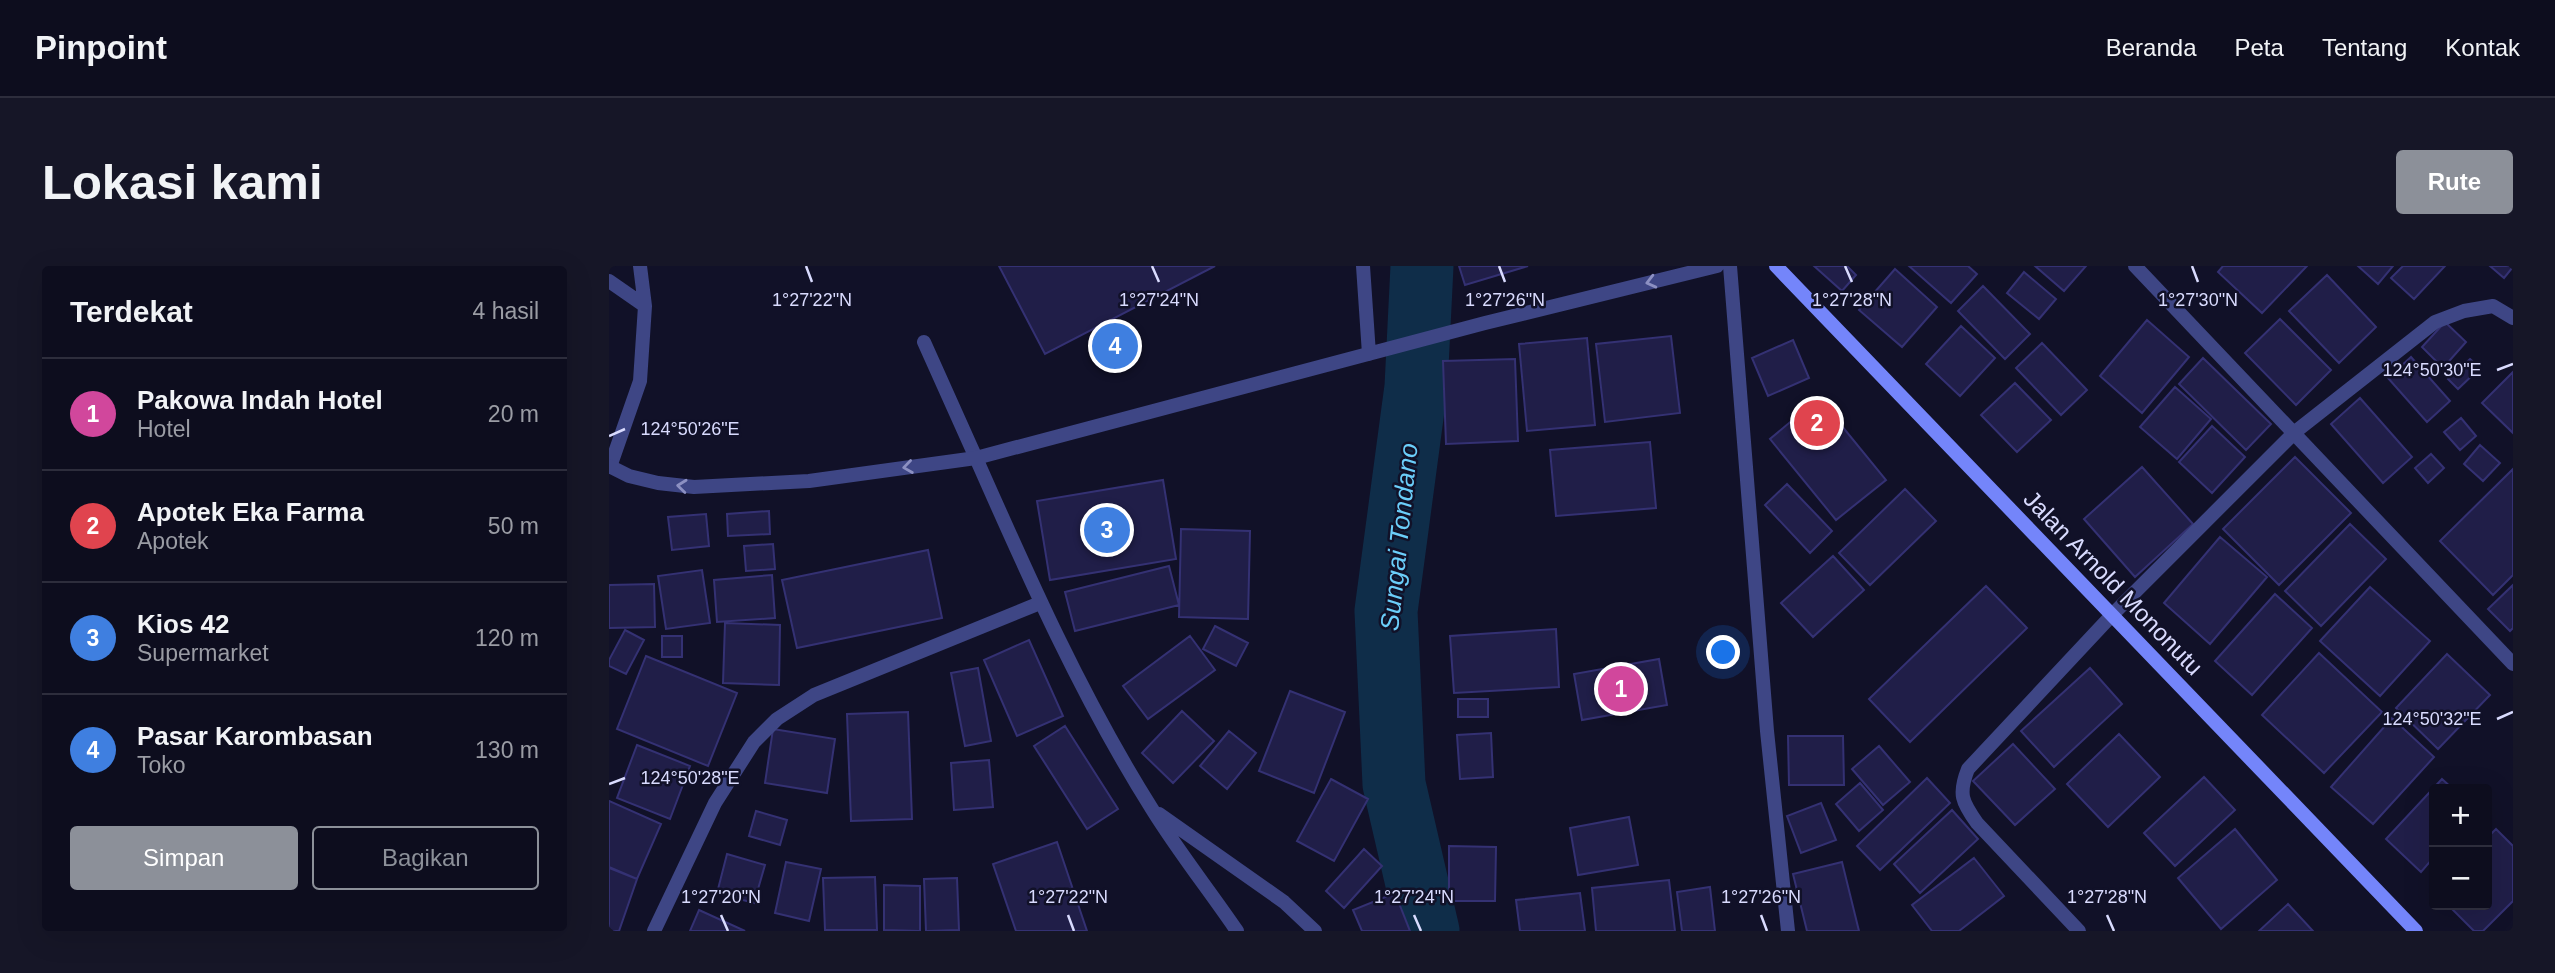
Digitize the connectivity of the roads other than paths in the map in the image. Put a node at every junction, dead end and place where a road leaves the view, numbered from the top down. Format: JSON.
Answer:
{"nodes":[{"id":1,"x":640,"y":266,"type":"edge"},
{"id":2,"x":1363,"y":266,"type":"edge"},
{"id":3,"x":1717,"y":266,"type":"edge"},
{"id":4,"x":1730,"y":266,"type":"edge"},
{"id":5,"x":1776,"y":266,"type":"edge"},
{"id":6,"x":2135,"y":266,"type":"edge"},
{"id":7,"x":609,"y":281,"type":"edge"},
{"id":8,"x":645,"y":306,"type":"junction"},
{"id":9,"x":2513,"y":318,"type":"edge"},
{"id":10,"x":924,"y":342,"type":"dead end"},
{"id":11,"x":1373,"y":352,"type":"junction"},
{"id":12,"x":2295,"y":432,"type":"junction"},
{"id":13,"x":976,"y":458,"type":"junction"},
{"id":14,"x":609,"y":467,"type":"edge"},
{"id":15,"x":1040,"y":603,"type":"junction"},
{"id":16,"x":2112,"y":615,"type":"junction"},
{"id":17,"x":2513,"y":664,"type":"edge"},
{"id":18,"x":1152,"y":809,"type":"junction"},
{"id":19,"x":654,"y":931,"type":"edge"},
{"id":20,"x":1237,"y":931,"type":"edge"},
{"id":21,"x":1315,"y":931,"type":"edge"},
{"id":22,"x":1789,"y":931,"type":"edge"},
{"id":23,"x":2079,"y":931,"type":"edge"},
{"id":24,"x":2416,"y":931,"type":"edge"}],
"edges":[{"from":1,"to":8,"type":"street"},
{"from":2,"to":11,"type":"street"},
{"from":3,"to":11,"type":"street","one_way":true},
{"from":4,"to":22,"type":"street"},
{"from":5,"to":16,"type":"street","name":"Jalan Arnold Mononutu"},
{"from":6,"to":12,"type":"street"},
{"from":7,"to":8,"type":"street"},
{"from":8,"to":14,"type":"street"},
{"from":9,"to":12,"type":"street"},
{"from":10,"to":13,"type":"street"},
{"from":11,"to":13,"type":"street"},
{"from":12,"to":16,"type":"street"},
{"from":12,"to":17,"type":"street"},
{"from":13,"to":14,"type":"street","one_way":true},
{"from":13,"to":15,"type":"street"},
{"from":15,"to":18,"type":"street"},
{"from":15,"to":19,"type":"street"},
{"from":16,"to":23,"type":"street"},
{"from":16,"to":24,"type":"street","name":"Jalan Arnold Mononutu"},
{"from":18,"to":20,"type":"street"},
{"from":18,"to":21,"type":"street"}]}
